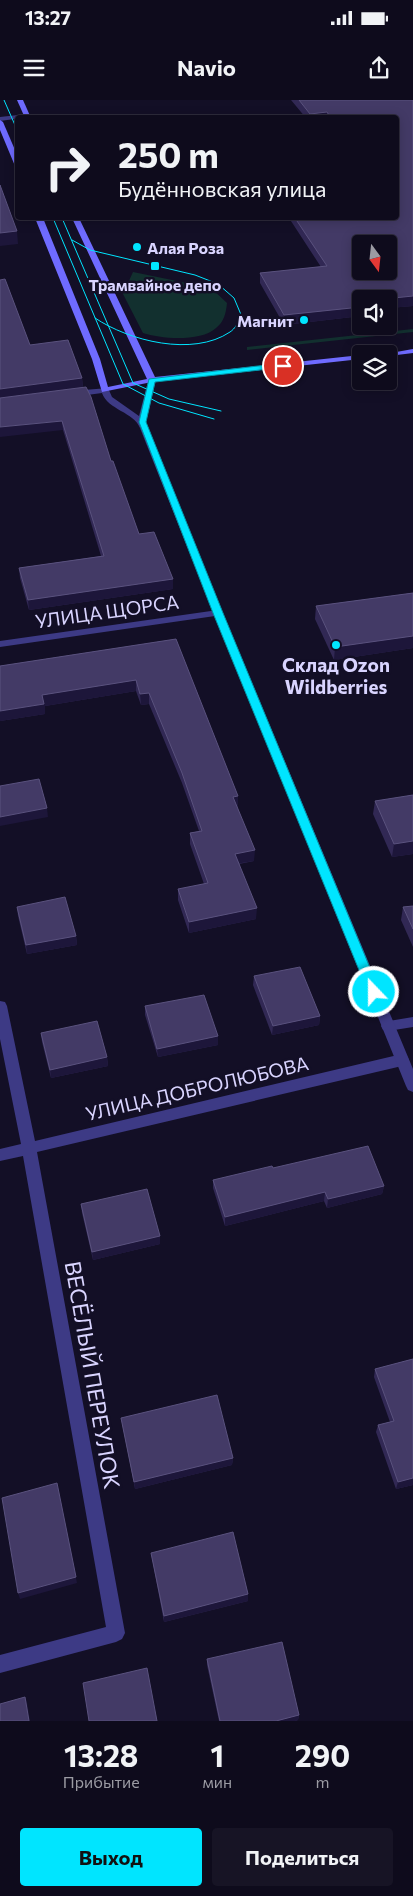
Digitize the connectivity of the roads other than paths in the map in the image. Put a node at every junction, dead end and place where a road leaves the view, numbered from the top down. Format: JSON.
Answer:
{"nodes":[{"id":1,"x":20,"y":100,"type":"edge"},
{"id":2,"x":27,"y":115,"type":"edge"},
{"id":3,"x":15,"y":118,"type":"edge"},
{"id":4,"x":0,"y":120,"type":"edge"},
{"id":5,"x":15,"y":158,"type":"edge"},
{"id":6,"x":40,"y":220,"type":"edge"},
{"id":7,"x":76,"y":220,"type":"edge"},
{"id":8,"x":413,"y":351,"type":"edge"},
{"id":9,"x":397,"y":353,"type":"edge"},
{"id":10,"x":352,"y":358,"type":"edge"},
{"id":11,"x":152,"y":380,"type":"junction"},
{"id":12,"x":105,"y":390,"type":"junction"},
{"id":13,"x":67,"y":395,"type":"edge"},
{"id":14,"x":142,"y":422,"type":"junction"},
{"id":15,"x":218,"y":613,"type":"junction"},
{"id":16,"x":0,"y":644,"type":"edge"},
{"id":17,"x":0,"y":1006,"type":"edge"},
{"id":18,"x":413,"y":1022,"type":"edge"},
{"id":19,"x":388,"y":1026,"type":"junction"},
{"id":20,"x":402,"y":1060,"type":"junction"},
{"id":21,"x":413,"y":1086,"type":"edge"},
{"id":22,"x":29,"y":1148,"type":"junction"},
{"id":23,"x":0,"y":1155,"type":"edge"},
{"id":24,"x":0,"y":1664,"type":"edge"}],
"edges":[{"from":1,"to":2,"type":"main road"},
{"from":3,"to":4,"type":"street"},
{"from":4,"to":5,"type":"main road"},
{"from":6,"to":12,"type":"main road"},
{"from":7,"to":11,"type":"main road"},
{"from":8,"to":9,"type":"main road"},
{"from":10,"to":11,"type":"main road"},
{"from":11,"to":12,"type":"main road"},
{"from":11,"to":14,"type":"street"},
{"from":12,"to":13,"type":"street"},
{"from":12,"to":14,"type":"street"},
{"from":14,"to":15,"type":"street"},
{"from":15,"to":16,"type":"street","name":"УЛИЦА ЩОРСА"},
{"from":15,"to":19,"type":"street"},
{"from":17,"to":22,"type":"street","name":"ВЕСЁЛЫЙ ПЕРЕУЛОК"},
{"from":18,"to":19,"type":"street"},
{"from":19,"to":20,"type":"street"},
{"from":20,"to":21,"type":"street"},
{"from":20,"to":22,"type":"street","name":"УЛИЦА ДОБРОЛЮБОВА"},
{"from":22,"to":23,"type":"street","name":"УЛИЦА ДОБРОЛЮБОВА"},
{"from":22,"to":24,"type":"street","name":"ВЕСЁЛЫЙ ПЕРЕУЛОК"}]}
